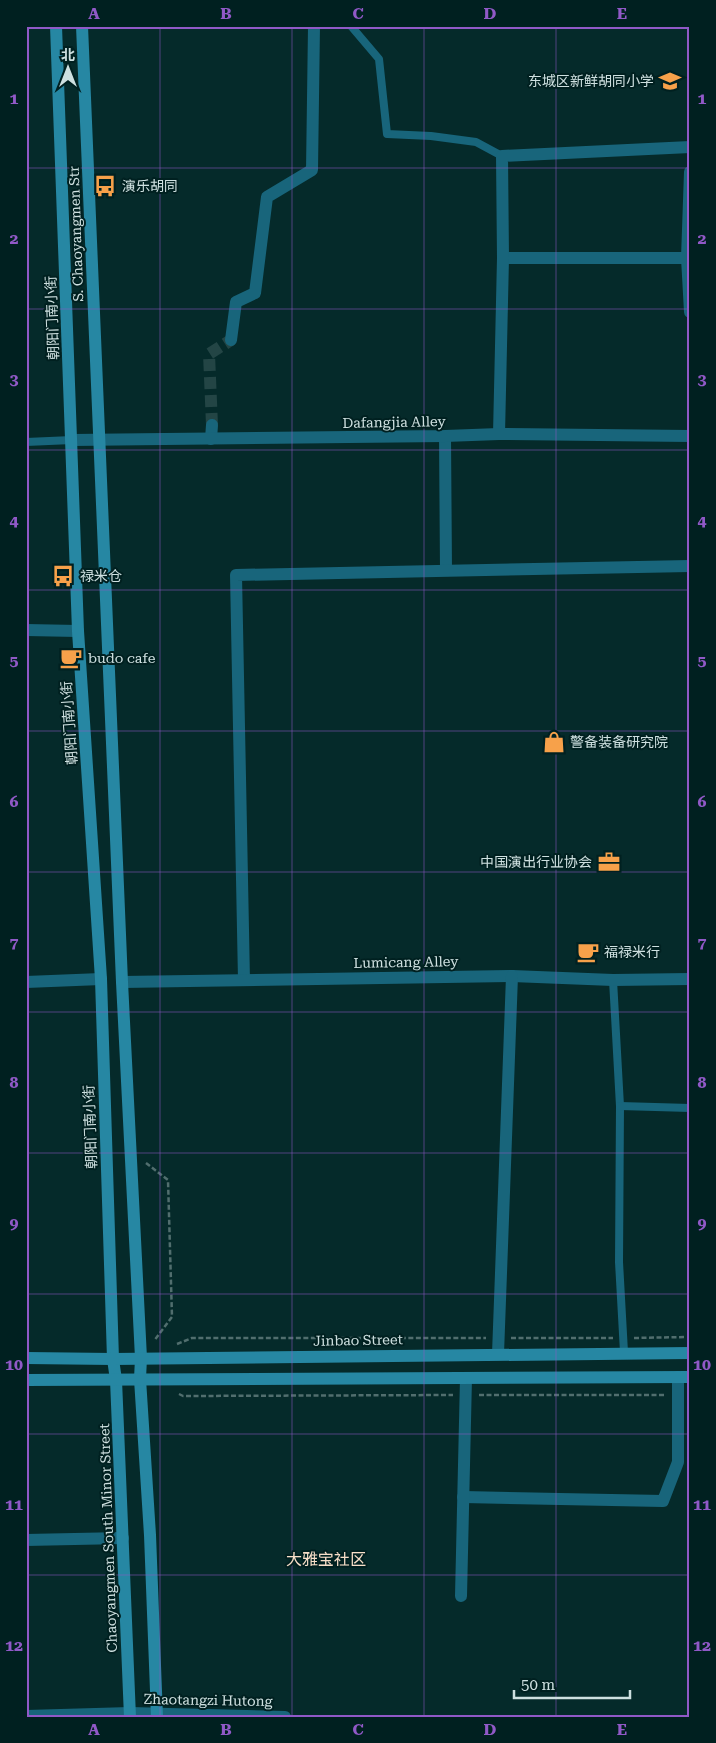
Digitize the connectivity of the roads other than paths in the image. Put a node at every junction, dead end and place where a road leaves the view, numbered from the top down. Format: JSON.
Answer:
{"nodes":[{"id":1,"x":56,"y":26,"type":"edge"},
{"id":2,"x":82,"y":26,"type":"edge"},
{"id":3,"x":314,"y":26,"type":"edge"},
{"id":4,"x":350,"y":26,"type":"edge"},
{"id":5,"x":690,"y":147,"type":"edge"},
{"id":6,"x":502,"y":156,"type":"junction"},
{"id":7,"x":690,"y":172,"type":"edge"},
{"id":8,"x":503,"y":258,"type":"junction"},
{"id":9,"x":688,"y":258,"type":"edge"},
{"id":10,"x":690,"y":312,"type":"edge"},
{"id":11,"x":230,"y":340,"type":"dead end"},
{"id":12,"x":212,"y":425,"type":"tunnel mouth"},
{"id":13,"x":498,"y":434,"type":"junction"},
{"id":14,"x":445,"y":436,"type":"junction"},
{"id":15,"x":690,"y":436,"type":"edge"},
{"id":16,"x":211,"y":439,"type":"junction"},
{"id":17,"x":72,"y":440,"type":"junction"},
{"id":18,"x":99,"y":441,"type":"junction"},
{"id":19,"x":26,"y":442,"type":"edge"},
{"id":20,"x":690,"y":566,"type":"edge"},
{"id":21,"x":446,"y":570,"type":"junction"},
{"id":22,"x":26,"y":630,"type":"edge"},
{"id":23,"x":78,"y":631,"type":"junction"},
{"id":24,"x":512,"y":976,"type":"junction"},
{"id":25,"x":101,"y":979,"type":"junction"},
{"id":26,"x":690,"y":979,"type":"edge"},
{"id":27,"x":244,"y":980,"type":"junction"},
{"id":28,"x":614,"y":980,"type":"junction"},
{"id":29,"x":26,"y":982,"type":"edge"},
{"id":30,"x":122,"y":982,"type":"junction"},
{"id":31,"x":620,"y":1106,"type":"junction"},
{"id":32,"x":690,"y":1108,"type":"edge"},
{"id":33,"x":624,"y":1352,"type":"junction"},
{"id":34,"x":690,"y":1353,"type":"edge"},
{"id":35,"x":498,"y":1354,"type":"junction"},
{"id":36,"x":26,"y":1358,"type":"edge"},
{"id":37,"x":113,"y":1358,"type":"junction"},
{"id":38,"x":141,"y":1358,"type":"junction"},
{"id":39,"x":684,"y":1377,"type":"edge"},
{"id":40,"x":466,"y":1378,"type":"junction"},
{"id":41,"x":140,"y":1379,"type":"junction"},
{"id":42,"x":26,"y":1380,"type":"edge"},
{"id":43,"x":116,"y":1380,"type":"junction"},
{"id":44,"x":463,"y":1497,"type":"junction"},
{"id":45,"x":123,"y":1538,"type":"junction"},
{"id":46,"x":26,"y":1540,"type":"edge"},
{"id":47,"x":461,"y":1596,"type":"dead end"},
{"id":48,"x":130,"y":1715,"type":"edge"},
{"id":49,"x":26,"y":1716,"type":"edge"},
{"id":50,"x":157,"y":1716,"type":"edge"},
{"id":51,"x":279,"y":1717,"type":"edge"},
{"id":52,"x":285,"y":1717,"type":"edge"}],
"edges":[{"from":1,"to":17,"type":"main road","name":"朝阳门南小街"},
{"from":2,"to":18,"type":"main road","name":"S. Chaoyangmen Str"},
{"from":3,"to":11,"type":"street"},
{"from":4,"to":6,"type":"lane"},
{"from":5,"to":6,"type":"street"},
{"from":6,"to":8,"type":"street"},
{"from":7,"to":9,"type":"street"},
{"from":8,"to":9,"type":"street"},
{"from":8,"to":13,"type":"street"},
{"from":9,"to":10,"type":"street"},
{"from":12,"to":16,"type":"street"},
{"from":13,"to":14,"type":"street","name":"Dafangjia Alley"},
{"from":13,"to":15,"type":"street","name":"Dafangjia Alley"},
{"from":14,"to":16,"type":"street","name":"Dafangjia Alley"},
{"from":14,"to":21,"type":"street"},
{"from":16,"to":18,"type":"street","name":"Dafangjia Alley"},
{"from":17,"to":18,"type":"street","name":"Dafangjia Alley"},
{"from":17,"to":19,"type":"lane"},
{"from":17,"to":23,"type":"main road","name":"朝阳门南小街"},
{"from":18,"to":30,"type":"main road"},
{"from":20,"to":21,"type":"street"},
{"from":21,"to":27,"type":"street"},
{"from":22,"to":23,"type":"street"},
{"from":23,"to":25,"type":"main road","name":"朝阳门南小街"},
{"from":24,"to":27,"type":"street","name":"Lumicang Alley"},
{"from":24,"to":28,"type":"street","name":"Lumicang Alley"},
{"from":24,"to":35,"type":"street"},
{"from":25,"to":29,"type":"street"},
{"from":25,"to":37,"type":"main road","name":"朝阳门南小街"},
{"from":26,"to":28,"type":"street","name":"Lumicang Alley"},
{"from":27,"to":30,"type":"street","name":"Lumicang Alley"},
{"from":28,"to":31,"type":"lane"},
{"from":30,"to":38,"type":"main road"},
{"from":31,"to":32,"type":"lane"},
{"from":31,"to":33,"type":"lane"},
{"from":33,"to":34,"type":"main road","name":"Jinbao Street"},
{"from":33,"to":35,"type":"main road","name":"Jinbao Street"},
{"from":35,"to":38,"type":"main road","name":"Jinbao Street"},
{"from":36,"to":37,"type":"main road","name":"Jinbao Street"},
{"from":37,"to":38,"type":"main road","name":"Jinbao Street"},
{"from":37,"to":43,"type":"main road","name":"Chaoyangmen South Minor Street"},
{"from":38,"to":41,"type":"main road"},
{"from":39,"to":40,"type":"main road"},
{"from":39,"to":44,"type":"street"},
{"from":40,"to":41,"type":"main road"},
{"from":40,"to":44,"type":"street"},
{"from":41,"to":43,"type":"main road"},
{"from":41,"to":50,"type":"main road"},
{"from":42,"to":43,"type":"main road"},
{"from":43,"to":45,"type":"main road","name":"Chaoyangmen South Minor Street"},
{"from":44,"to":47,"type":"street"},
{"from":45,"to":46,"type":"street"},
{"from":45,"to":48,"type":"main road","name":"Chaoyangmen South Minor Street"},
{"from":48,"to":49,"type":"street","name":"Zhaotangzi Hutong"},
{"from":48,"to":50,"type":"street","name":"Zhaotangzi Hutong"},
{"from":50,"to":51,"type":"street","name":"Zhaotangzi Hutong"},
{"from":51,"to":52,"type":"street","name":"Zhaotangzi Hutong"}]}
